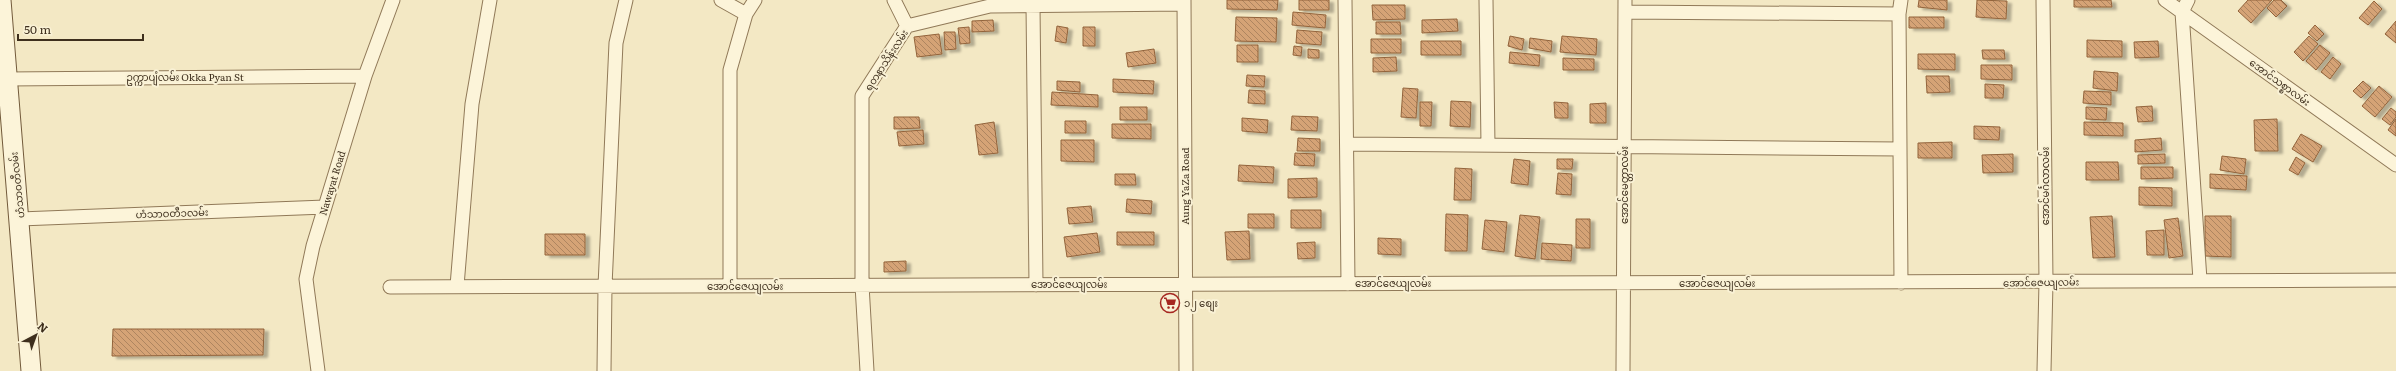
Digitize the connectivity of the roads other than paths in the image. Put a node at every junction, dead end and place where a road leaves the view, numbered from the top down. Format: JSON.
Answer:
{"nodes":[{"id":1,"x":393,"y":0,"type":"edge"},
{"id":2,"x":490,"y":0,"type":"edge"},
{"id":3,"x":626,"y":0,"type":"edge"},
{"id":4,"x":721,"y":0,"type":"edge"},
{"id":5,"x":755,"y":0,"type":"edge"},
{"id":6,"x":894,"y":0,"type":"edge"},
{"id":7,"x":1345,"y":0,"type":"edge"},
{"id":8,"x":1486,"y":0,"type":"edge"},
{"id":9,"x":1901,"y":0,"type":"edge"},
{"id":10,"x":2043,"y":0,"type":"edge"},
{"id":11,"x":2165,"y":0,"type":"edge"},
{"id":12,"x":1184,"y":2,"type":"edge"},
{"id":13,"x":1033,"y":5,"type":"junction"},
{"id":14,"x":1625,"y":6,"type":"edge"},
{"id":15,"x":2185,"y":6,"type":"edge"},
{"id":16,"x":1,"y":9,"type":"edge"},
{"id":17,"x":746,"y":14,"type":"junction"},
{"id":18,"x":1899,"y":14,"type":"junction"},
{"id":19,"x":907,"y":26,"type":"junction"},
{"id":20,"x":365,"y":76,"type":"junction"},
{"id":21,"x":6,"y":79,"type":"junction"},
{"id":22,"x":1347,"y":144,"type":"junction"},
{"id":23,"x":1488,"y":145,"type":"junction"},
{"id":24,"x":1624,"y":145,"type":"junction"},
{"id":25,"x":1900,"y":149,"type":"junction"},
{"id":26,"x":2396,"y":165,"type":"edge"},
{"id":27,"x":325,"y":207,"type":"junction"},
{"id":28,"x":20,"y":219,"type":"junction"},
{"id":29,"x":2200,"y":280,"type":"junction"},
{"id":30,"x":2396,"y":280,"type":"edge"},
{"id":31,"x":2046,"y":282,"type":"junction"},
{"id":32,"x":1623,"y":283,"type":"junction"},
{"id":33,"x":1901,"y":283,"type":"junction"},
{"id":34,"x":1185,"y":284,"type":"junction"},
{"id":35,"x":1348,"y":284,"type":"junction"},
{"id":36,"x":862,"y":285,"type":"junction"},
{"id":37,"x":1036,"y":285,"type":"junction"},
{"id":38,"x":457,"y":286,"type":"junction"},
{"id":39,"x":605,"y":286,"type":"junction"},
{"id":40,"x":730,"y":286,"type":"junction"},
{"id":41,"x":390,"y":287,"type":"dead end"},
{"id":42,"x":31,"y":371,"type":"edge"},
{"id":43,"x":318,"y":371,"type":"edge"},
{"id":44,"x":604,"y":371,"type":"edge"},
{"id":45,"x":867,"y":371,"type":"edge"},
{"id":46,"x":1186,"y":371,"type":"edge"},
{"id":47,"x":1623,"y":371,"type":"edge"},
{"id":48,"x":2044,"y":371,"type":"edge"}],
"edges":[{"from":1,"to":20,"type":"street","name":"Nawayat Road"},
{"from":2,"to":38,"type":"street"},
{"from":3,"to":39,"type":"street"},
{"from":4,"to":17,"type":"street"},
{"from":5,"to":17,"type":"street"},
{"from":6,"to":19,"type":"street"},
{"from":7,"to":22,"type":"street"},
{"from":8,"to":23,"type":"street"},
{"from":9,"to":18,"type":"street"},
{"from":10,"to":31,"type":"street","name":"အောင်မင်္ဂလာလမ်း"},
{"from":11,"to":15,"type":"street","name":"အောင်သစ္စာလမ်း"},
{"from":12,"to":13,"type":"street","name":"ရတနာသိန်းလမ်း"},
{"from":12,"to":34,"type":"street","name":"Aung YaZa Road"},
{"from":13,"to":19,"type":"street","name":"ရတနာသိန်းလမ်း"},
{"from":13,"to":37,"type":"street"},
{"from":14,"to":18,"type":"street"},
{"from":14,"to":24,"type":"street","name":"အောင်မေတ္တာလမ်း"},
{"from":15,"to":26,"type":"street","name":"အောင်သစ္စာလမ်း"},
{"from":15,"to":29,"type":"street"},
{"from":16,"to":21,"type":"street","name":"ဟံသာဝတီလမ်း"},
{"from":17,"to":40,"type":"street"},
{"from":18,"to":25,"type":"street"},
{"from":19,"to":36,"type":"street","name":"ရတနာသိန်းလမ်း"},
{"from":20,"to":21,"type":"street","name":"ဥက္ကာပျံလမ်း Okka Pyan St"},
{"from":20,"to":27,"type":"street","name":"Nawayat Road"},
{"from":21,"to":28,"type":"street","name":"ဟံသာဝတီလမ်း"},
{"from":22,"to":23,"type":"street"},
{"from":22,"to":35,"type":"street"},
{"from":23,"to":24,"type":"street"},
{"from":24,"to":25,"type":"street"},
{"from":24,"to":32,"type":"street","name":"အောင်မေတ္တာလမ်း"},
{"from":25,"to":33,"type":"street"},
{"from":27,"to":28,"type":"street","name":"ဟံသာဝတီ၁လမ်း"},
{"from":27,"to":43,"type":"street","name":"Nawayat Road"},
{"from":28,"to":42,"type":"street","name":"ဟံသာဝတီလမ်း"},
{"from":29,"to":30,"type":"street","name":"အောင်ဇေယျလမ်း"},
{"from":29,"to":31,"type":"street","name":"အောင်ဇေယျလမ်း"},
{"from":31,"to":33,"type":"street","name":"အောင်ဇေယျလမ်း"},
{"from":31,"to":48,"type":"street","name":"အောင်မင်္ဂလာလမ်း"},
{"from":32,"to":33,"type":"street","name":"အောင်ဇေယျလမ်း"},
{"from":32,"to":35,"type":"street","name":"အောင်ဇေယျလမ်း"},
{"from":32,"to":47,"type":"street","name":"အောင်မေတ္တာလမ်း"},
{"from":34,"to":35,"type":"street","name":"အောင်ဇေယျလမ်း"},
{"from":34,"to":37,"type":"street","name":"အောင်ဇေယျလမ်း"},
{"from":34,"to":46,"type":"street","name":"Aung YaZa Road"},
{"from":36,"to":37,"type":"street","name":"အောင်ဇေယျလမ်း"},
{"from":36,"to":40,"type":"street","name":"အောင်ဇေယျလမ်း"},
{"from":36,"to":45,"type":"street","name":"ရတနာသိန်းလမ်း"},
{"from":38,"to":39,"type":"street","name":"အောင်ဇေယျလမ်း"},
{"from":38,"to":41,"type":"street","name":"အောင်ဇေယျလမ်း"},
{"from":39,"to":40,"type":"street","name":"အောင်ဇေယျလမ်း"},
{"from":39,"to":44,"type":"street"}]}
